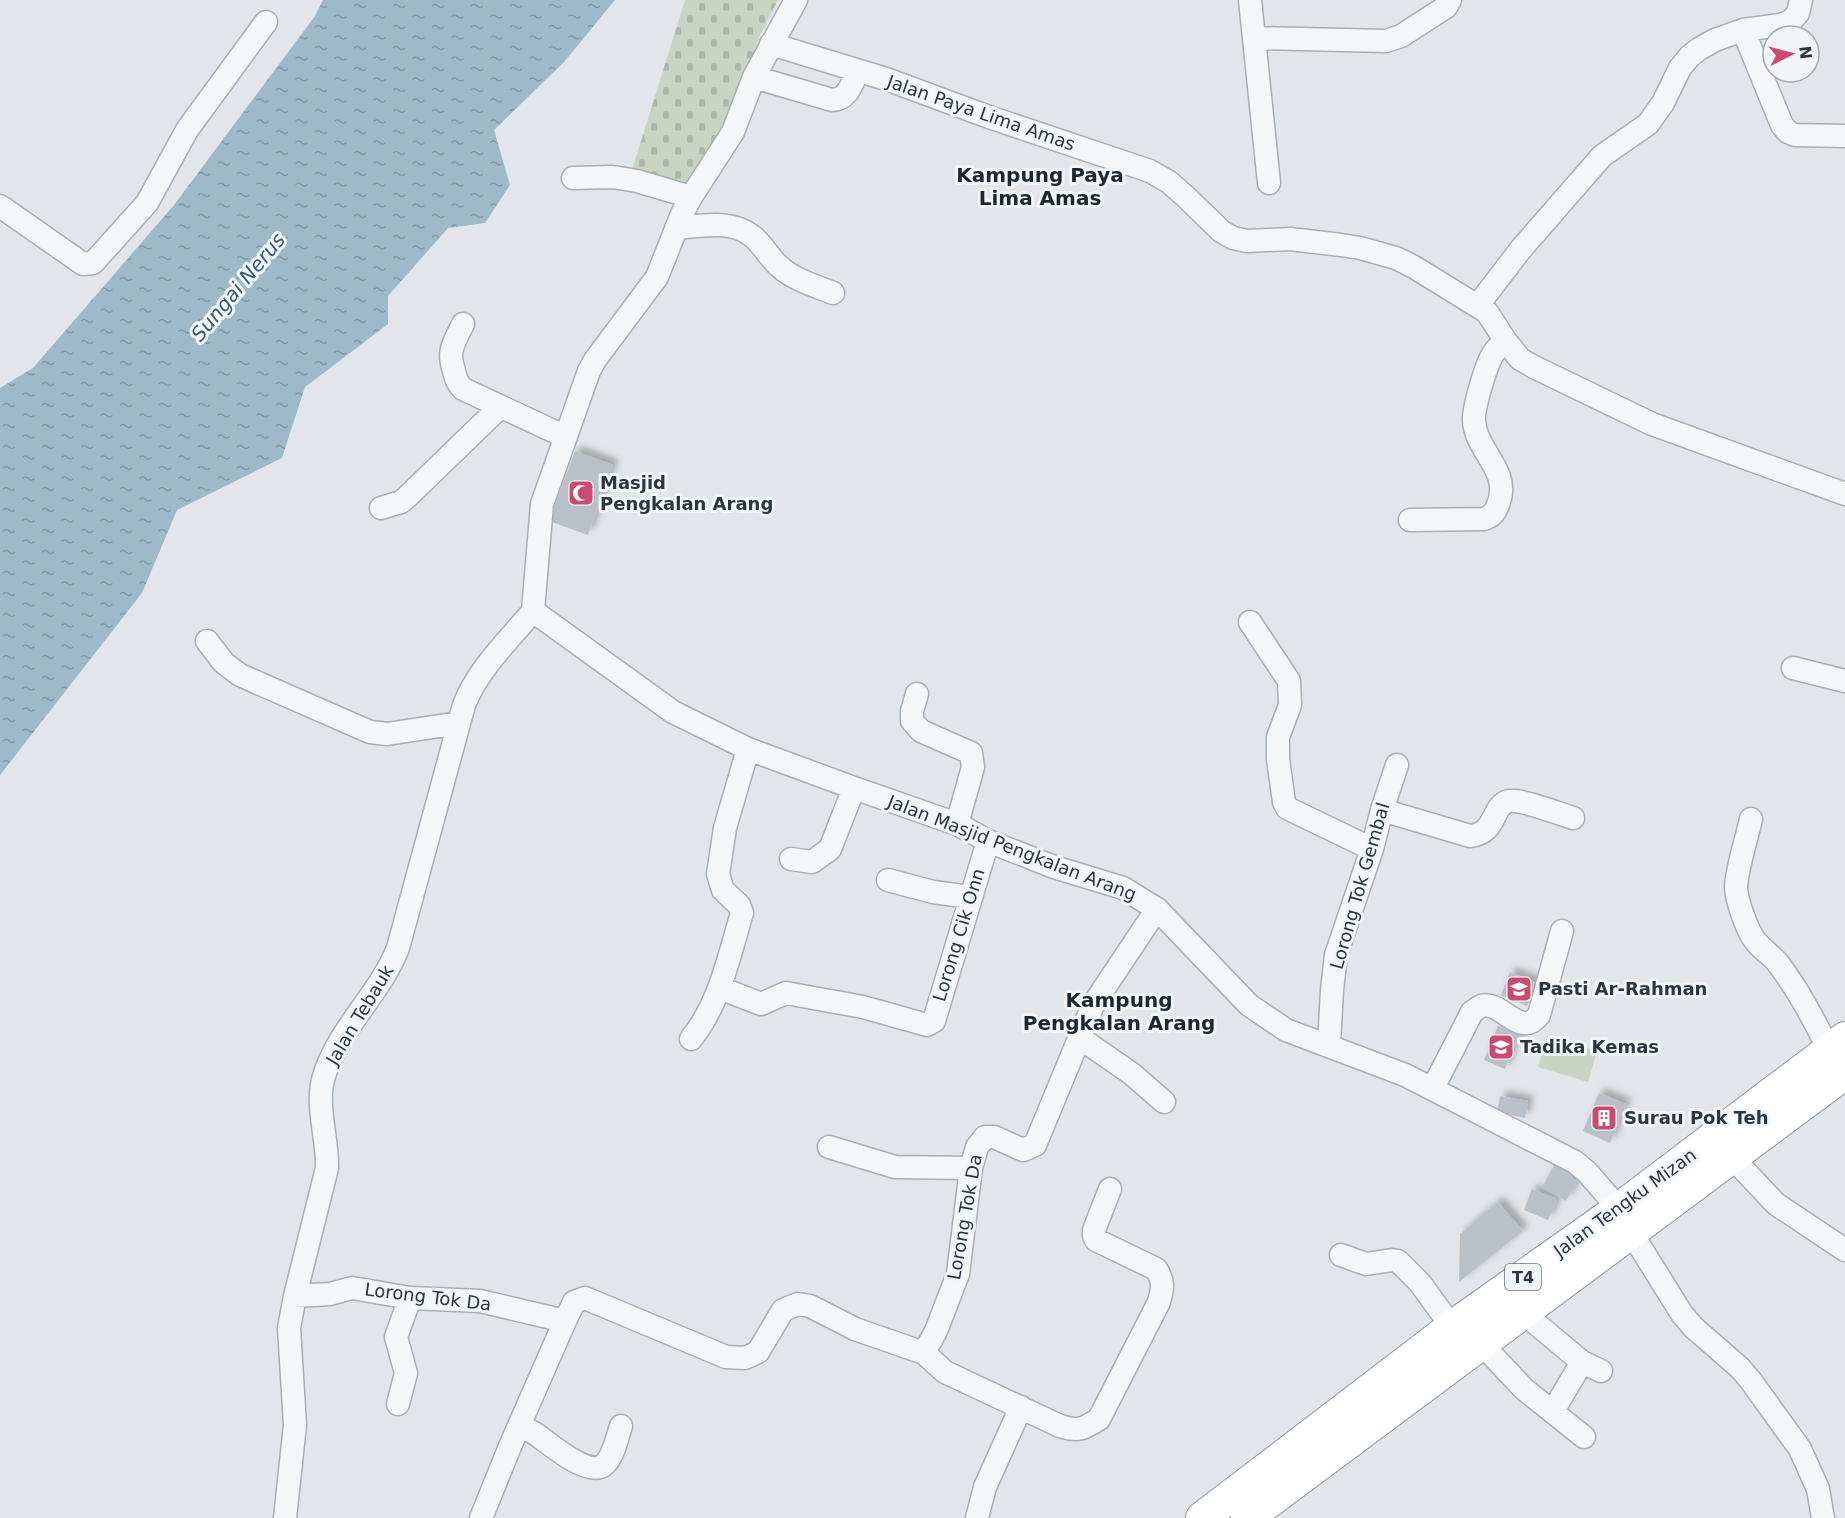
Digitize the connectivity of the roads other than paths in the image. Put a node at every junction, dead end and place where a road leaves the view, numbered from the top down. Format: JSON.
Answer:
{"nodes":[{"id":1,"x":796,"y":0,"type":"edge"},
{"id":2,"x":1250,"y":0,"type":"edge"},
{"id":3,"x":1450,"y":0,"type":"edge"},
{"id":4,"x":1801,"y":0,"type":"edge"},
{"id":5,"x":266,"y":22,"type":"dead end"},
{"id":6,"x":1743,"y":30,"type":"junction"},
{"id":7,"x":1254,"y":38,"type":"junction"},
{"id":8,"x":771,"y":45,"type":"junction"},
{"id":9,"x":858,"y":71,"type":"junction"},
{"id":10,"x":754,"y":77,"type":"junction"},
{"id":11,"x":1845,"y":136,"type":"edge"},
{"id":12,"x":573,"y":178,"type":"dead end"},
{"id":13,"x":1269,"y":183,"type":"dead end"},
{"id":14,"x":691,"y":197,"type":"junction"},
{"id":15,"x":0,"y":206,"type":"edge"},
{"id":16,"x":676,"y":228,"type":"junction"},
{"id":17,"x":833,"y":293,"type":"dead end"},
{"id":18,"x":1478,"y":305,"type":"junction"},
{"id":19,"x":463,"y":324,"type":"dead end"},
{"id":20,"x":1505,"y":340,"type":"junction"},
{"id":21,"x":500,"y":407,"type":"junction"},
{"id":22,"x":566,"y":437,"type":"junction"},
{"id":23,"x":1845,"y":494,"type":"edge"},
{"id":24,"x":381,"y":508,"type":"dead end"},
{"id":25,"x":1410,"y":520,"type":"dead end"},
{"id":26,"x":533,"y":611,"type":"junction"},
{"id":27,"x":1250,"y":622,"type":"dead end"},
{"id":28,"x":207,"y":641,"type":"dead end"},
{"id":29,"x":1793,"y":668,"type":"dead end"},
{"id":30,"x":1845,"y":681,"type":"edge"},
{"id":31,"x":917,"y":694,"type":"dead end"},
{"id":32,"x":459,"y":723,"type":"junction"},
{"id":33,"x":748,"y":749,"type":"junction"},
{"id":34,"x":1397,"y":765,"type":"dead end"},
{"id":35,"x":854,"y":788,"type":"junction"},
{"id":36,"x":1382,"y":810,"type":"junction"},
{"id":37,"x":1573,"y":818,"type":"dead end"},
{"id":38,"x":1751,"y":819,"type":"dead end"},
{"id":39,"x":957,"y":824,"type":"junction"},
{"id":40,"x":988,"y":841,"type":"junction"},
{"id":41,"x":1372,"y":849,"type":"junction"},
{"id":42,"x":791,"y":859,"type":"dead end"},
{"id":43,"x":888,"y":880,"type":"dead end"},
{"id":44,"x":970,"y":897,"type":"junction"},
{"id":45,"x":1157,"y":909,"type":"junction"},
{"id":46,"x":1562,"y":931,"type":"dead end"},
{"id":47,"x":720,"y":988,"type":"junction"},
{"id":48,"x":1080,"y":1038,"type":"junction"},
{"id":49,"x":691,"y":1039,"type":"dead end"},
{"id":50,"x":1329,"y":1045,"type":"junction"},
{"id":51,"x":1840,"y":1054,"type":"edge"},
{"id":52,"x":1432,"y":1088,"type":"junction"},
{"id":53,"x":1845,"y":1092,"type":"edge"},
{"id":54,"x":1164,"y":1102,"type":"dead end"},
{"id":55,"x":829,"y":1147,"type":"dead end"},
{"id":56,"x":971,"y":1168,"type":"junction"},
{"id":57,"x":1742,"y":1168,"type":"junction"},
{"id":58,"x":1110,"y":1189,"type":"dead end"},
{"id":59,"x":1619,"y":1209,"type":"junction"},
{"id":60,"x":1639,"y":1245,"type":"junction"},
{"id":61,"x":1845,"y":1250,"type":"edge"},
{"id":62,"x":1341,"y":1256,"type":"dead end"},
{"id":63,"x":295,"y":1296,"type":"junction"},
{"id":64,"x":410,"y":1298,"type":"junction"},
{"id":65,"x":565,"y":1321,"type":"junction"},
{"id":66,"x":1534,"y":1322,"type":"junction"},
{"id":67,"x":1452,"y":1327,"type":"junction"},
{"id":68,"x":924,"y":1353,"type":"junction"},
{"id":69,"x":1491,"y":1354,"type":"junction"},
{"id":70,"x":398,"y":1404,"type":"dead end"},
{"id":71,"x":1021,"y":1407,"type":"junction"},
{"id":72,"x":1554,"y":1411,"type":"junction"},
{"id":73,"x":621,"y":1426,"type":"dead end"},
{"id":74,"x":520,"y":1427,"type":"junction"},
{"id":75,"x":1584,"y":1437,"type":"dead end"},
{"id":76,"x":285,"y":1518,"type":"edge"},
{"id":77,"x":481,"y":1518,"type":"edge"},
{"id":78,"x":977,"y":1518,"type":"edge"},
{"id":79,"x":1202,"y":1518,"type":"edge"},
{"id":80,"x":1247,"y":1518,"type":"edge"},
{"id":81,"x":1267,"y":1518,"type":"edge"},
{"id":82,"x":1823,"y":1518,"type":"edge"}],
"edges":[{"from":1,"to":8,"type":"street"},
{"from":2,"to":7,"type":"street"},
{"from":3,"to":7,"type":"street"},
{"from":4,"to":6,"type":"street"},
{"from":5,"to":15,"type":"street"},
{"from":6,"to":11,"type":"street"},
{"from":6,"to":18,"type":"street"},
{"from":7,"to":13,"type":"street"},
{"from":8,"to":9,"type":"street","name":"Jalan Paya Lima Amas"},
{"from":8,"to":10,"type":"street"},
{"from":9,"to":10,"type":"street"},
{"from":9,"to":18,"type":"street","name":"Jalan Paya Lima Amas"},
{"from":10,"to":14,"type":"street"},
{"from":12,"to":14,"type":"street"},
{"from":14,"to":16,"type":"street"},
{"from":16,"to":17,"type":"street"},
{"from":16,"to":22,"type":"street"},
{"from":18,"to":20,"type":"street","name":"Jalan Paya Lima Amas"},
{"from":19,"to":21,"type":"street"},
{"from":20,"to":23,"type":"street","name":"Jalan Paya Lima Amas"},
{"from":20,"to":25,"type":"street"},
{"from":21,"to":22,"type":"street"},
{"from":21,"to":24,"type":"street"},
{"from":22,"to":26,"type":"street"},
{"from":26,"to":32,"type":"street","name":"Jalan Tebauk"},
{"from":26,"to":33,"type":"street","name":"Jalan Masjid Pengkalan Arang"},
{"from":27,"to":41,"type":"street"},
{"from":28,"to":32,"type":"street"},
{"from":29,"to":30,"type":"street"},
{"from":31,"to":39,"type":"street"},
{"from":32,"to":63,"type":"street","name":"Jalan Tebauk"},
{"from":33,"to":35,"type":"street","name":"Jalan Masjid Pengkalan Arang"},
{"from":33,"to":47,"type":"street"},
{"from":34,"to":36,"type":"street","name":"Lorong Tok Gembal"},
{"from":35,"to":39,"type":"street","name":"Jalan Masjid Pengkalan Arang"},
{"from":35,"to":42,"type":"street"},
{"from":36,"to":37,"type":"street"},
{"from":36,"to":41,"type":"street","name":"Lorong Tok Gembal"},
{"from":38,"to":51,"type":"street"},
{"from":39,"to":40,"type":"street","name":"Jalan Masjid Pengkalan Arang"},
{"from":40,"to":44,"type":"street","name":"Lorong Cik Onn"},
{"from":40,"to":45,"type":"street","name":"Jalan Masjid Pengkalan Arang"},
{"from":41,"to":50,"type":"street","name":"Lorong Tok Gembal"},
{"from":43,"to":44,"type":"street"},
{"from":44,"to":47,"type":"street","name":"Lorong Cik Onn"},
{"from":45,"to":48,"type":"street","name":"Lorong Tok Da"},
{"from":45,"to":50,"type":"street","name":"Jalan Masjid Pengkalan Arang"},
{"from":46,"to":52,"type":"street"},
{"from":47,"to":49,"type":"street"},
{"from":48,"to":54,"type":"street"},
{"from":48,"to":56,"type":"street","name":"Lorong Tok Da"},
{"from":50,"to":52,"type":"street","name":"Jalan Masjid Pengkalan Arang"},
{"from":51,"to":59,"type":"highway","name":"Jalan Tengku Mizan","number":"T4"},
{"from":51,"to":80,"type":"highway","name":"Jalan Tengku Mizan","number":"T4"},
{"from":52,"to":59,"type":"street","name":"Jalan Masjid Pengkalan Arang"},
{"from":53,"to":57,"type":"street"},
{"from":55,"to":56,"type":"street"},
{"from":56,"to":68,"type":"street","name":"Lorong Tok Da"},
{"from":57,"to":60,"type":"street"},
{"from":57,"to":61,"type":"street"},
{"from":58,"to":71,"type":"street"},
{"from":59,"to":67,"type":"highway","name":"Jalan Tengku Mizan","number":"T4"},
{"from":60,"to":66,"type":"street"},
{"from":60,"to":82,"type":"street"},
{"from":62,"to":67,"type":"street"},
{"from":63,"to":64,"type":"street","name":"Lorong Tok Da"},
{"from":63,"to":76,"type":"street","name":"Jalan Tebauk"},
{"from":64,"to":65,"type":"street","name":"Lorong Tok Da"},
{"from":64,"to":70,"type":"street"},
{"from":65,"to":68,"type":"street"},
{"from":65,"to":74,"type":"street"},
{"from":66,"to":69,"type":"street"},
{"from":66,"to":72,"type":"street"},
{"from":67,"to":79,"type":"highway","name":"Jalan Tengku Mizan","number":"T4"},
{"from":68,"to":71,"type":"street"},
{"from":69,"to":72,"type":"street"},
{"from":69,"to":81,"type":"street"},
{"from":71,"to":78,"type":"street"},
{"from":72,"to":75,"type":"street"},
{"from":73,"to":74,"type":"street"},
{"from":74,"to":77,"type":"street"}]}
